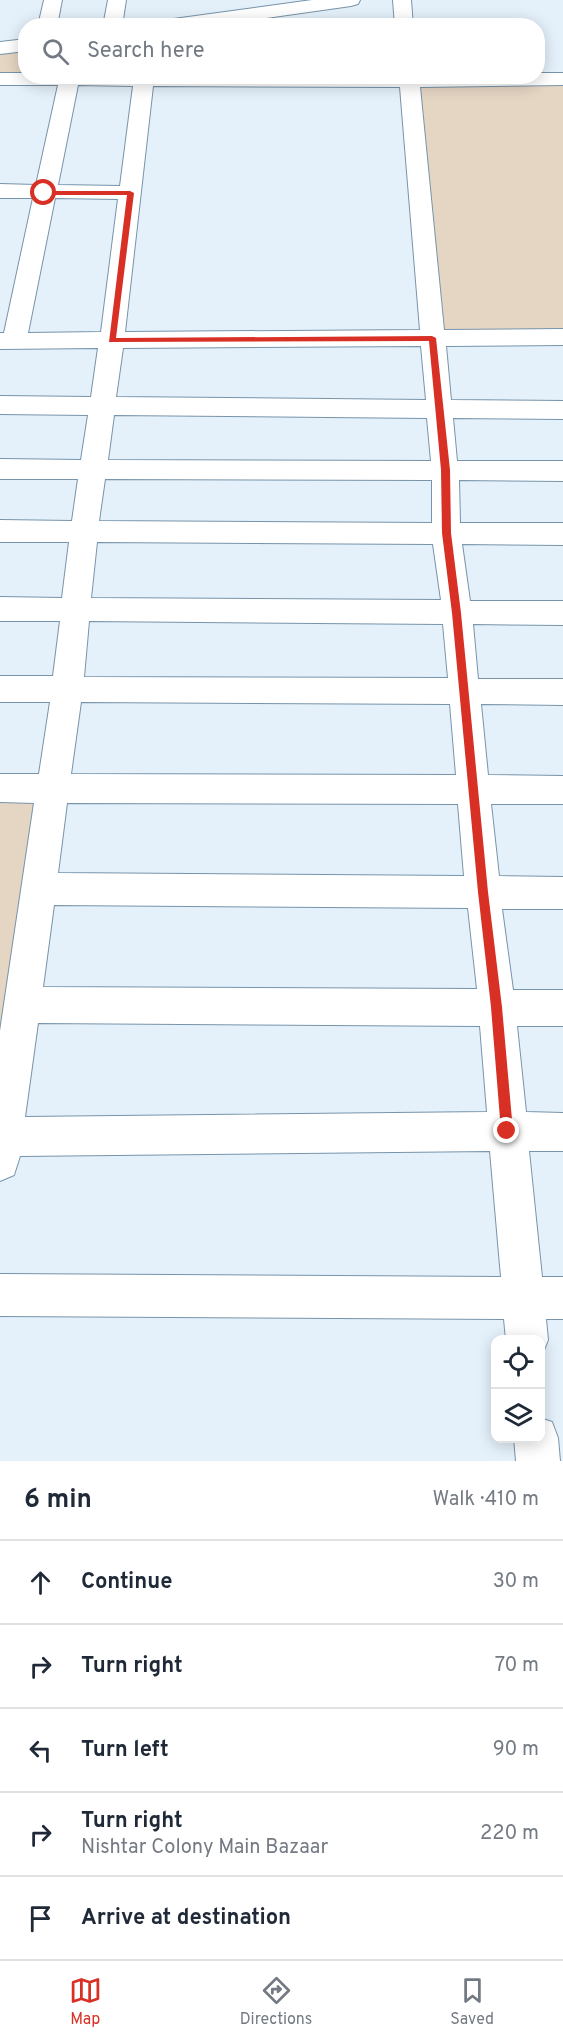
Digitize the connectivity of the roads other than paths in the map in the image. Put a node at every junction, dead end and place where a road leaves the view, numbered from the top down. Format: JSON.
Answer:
{"nodes":[{"id":1,"x":53,"y":0,"type":"edge"},
{"id":2,"x":117,"y":0,"type":"edge"},
{"id":3,"x":180,"y":0,"type":"edge"},
{"id":4,"x":351,"y":0,"type":"edge"},
{"id":5,"x":402,"y":0,"type":"edge"},
{"id":6,"x":316,"y":2,"type":"edge"},
{"id":7,"x":238,"y":8,"type":"edge"},
{"id":8,"x":49,"y":18,"type":"edge"},
{"id":9,"x":114,"y":18,"type":"edge"},
{"id":10,"x":174,"y":18,"type":"edge"},
{"id":11,"x":199,"y":18,"type":"edge"},
{"id":12,"x":403,"y":18,"type":"edge"},
{"id":13,"x":18,"y":46,"type":"edge"},
{"id":14,"x":0,"y":48,"type":"edge"},
{"id":15,"x":0,"y":79,"type":"edge"},
{"id":16,"x":18,"y":79,"type":"edge"},
{"id":17,"x":545,"y":79,"type":"edge"},
{"id":18,"x":563,"y":79,"type":"edge"},
{"id":19,"x":68,"y":84,"type":"edge"},
{"id":20,"x":144,"y":84,"type":"edge"},
{"id":21,"x":409,"y":84,"type":"edge"},
{"id":22,"x":0,"y":191,"type":"edge"},
{"id":23,"x":44,"y":193,"type":"junction"},
{"id":24,"x":130,"y":193,"type":"junction"},
{"id":25,"x":563,"y":337,"type":"edge"},
{"id":26,"x":432,"y":338,"type":"junction"},
{"id":27,"x":112,"y":340,"type":"junction"},
{"id":28,"x":7,"y":341,"type":"edge"},
{"id":29,"x":0,"y":405,"type":"edge"},
{"id":30,"x":101,"y":405,"type":"junction"},
{"id":31,"x":440,"y":409,"type":"junction"},
{"id":32,"x":563,"y":410,"type":"edge"},
{"id":33,"x":0,"y":469,"type":"edge"},
{"id":34,"x":93,"y":469,"type":"junction"},
{"id":35,"x":445,"y":470,"type":"junction"},
{"id":36,"x":563,"y":471,"type":"edge"},
{"id":37,"x":0,"y":531,"type":"edge"},
{"id":38,"x":84,"y":531,"type":"junction"},
{"id":39,"x":446,"y":533,"type":"junction"},
{"id":40,"x":563,"y":534,"type":"edge"},
{"id":41,"x":0,"y":609,"type":"edge"},
{"id":42,"x":75,"y":610,"type":"junction"},
{"id":43,"x":457,"y":613,"type":"junction"},
{"id":44,"x":563,"y":613,"type":"edge"},
{"id":45,"x":0,"y":689,"type":"edge"},
{"id":46,"x":67,"y":689,"type":"junction"},
{"id":47,"x":464,"y":691,"type":"junction"},
{"id":48,"x":563,"y":692,"type":"edge"},
{"id":49,"x":0,"y":788,"type":"edge"},
{"id":50,"x":53,"y":788,"type":"junction"},
{"id":51,"x":473,"y":790,"type":"junction"},
{"id":52,"x":563,"y":790,"type":"edge"},
{"id":53,"x":39,"y":889,"type":"junction"},
{"id":54,"x":483,"y":892,"type":"junction"},
{"id":55,"x":563,"y":893,"type":"edge"},
{"id":56,"x":24,"y":1005,"type":"junction"},
{"id":57,"x":497,"y":1007,"type":"junction"},
{"id":58,"x":563,"y":1008,"type":"edge"},
{"id":59,"x":507,"y":1131,"type":"junction"},
{"id":60,"x":563,"y":1132,"type":"edge"},
{"id":61,"x":1,"y":1145,"type":"edge"},
{"id":62,"x":0,"y":1295,"type":"edge"},
{"id":63,"x":523,"y":1297,"type":"junction"},
{"id":64,"x":563,"y":1298,"type":"edge"},
{"id":65,"x":527,"y":1335,"type":"edge"},
{"id":66,"x":536,"y":1443,"type":"edge"},
{"id":67,"x":538,"y":1461,"type":"edge"}],
"edges":[{"from":1,"to":8,"type":"street"},
{"from":2,"to":9,"type":"street"},
{"from":3,"to":10,"type":"street"},
{"from":4,"to":6,"type":"street"},
{"from":5,"to":12,"type":"street"},
{"from":6,"to":7,"type":"street"},
{"from":7,"to":11,"type":"street"},
{"from":13,"to":14,"type":"street"},
{"from":15,"to":16,"type":"street"},
{"from":17,"to":18,"type":"street"},
{"from":19,"to":23,"type":"street"},
{"from":20,"to":24,"type":"street"},
{"from":21,"to":26,"type":"street"},
{"from":22,"to":23,"type":"street"},
{"from":23,"to":24,"type":"street"},
{"from":23,"to":28,"type":"street"},
{"from":24,"to":27,"type":"street"},
{"from":25,"to":26,"type":"street"},
{"from":26,"to":27,"type":"street"},
{"from":26,"to":31,"type":"street"},
{"from":27,"to":28,"type":"street"},
{"from":27,"to":30,"type":"street"},
{"from":29,"to":30,"type":"street"},
{"from":30,"to":31,"type":"street"},
{"from":30,"to":34,"type":"street"},
{"from":31,"to":32,"type":"street"},
{"from":31,"to":35,"type":"street"},
{"from":33,"to":34,"type":"street"},
{"from":34,"to":35,"type":"street"},
{"from":34,"to":38,"type":"street"},
{"from":35,"to":36,"type":"street"},
{"from":35,"to":39,"type":"street"},
{"from":37,"to":38,"type":"street"},
{"from":38,"to":39,"type":"street"},
{"from":38,"to":42,"type":"street"},
{"from":39,"to":40,"type":"street"},
{"from":39,"to":43,"type":"street"},
{"from":41,"to":42,"type":"street"},
{"from":42,"to":43,"type":"street"},
{"from":42,"to":46,"type":"street"},
{"from":43,"to":44,"type":"street"},
{"from":43,"to":47,"type":"street"},
{"from":45,"to":46,"type":"street"},
{"from":46,"to":47,"type":"street"},
{"from":46,"to":50,"type":"street"},
{"from":47,"to":48,"type":"street"},
{"from":47,"to":51,"type":"street"},
{"from":49,"to":50,"type":"street"},
{"from":50,"to":51,"type":"street"},
{"from":50,"to":53,"type":"street"},
{"from":51,"to":52,"type":"street"},
{"from":51,"to":54,"type":"street"},
{"from":53,"to":54,"type":"street"},
{"from":53,"to":56,"type":"street"},
{"from":54,"to":55,"type":"street"},
{"from":54,"to":57,"type":"street"},
{"from":56,"to":57,"type":"street"},
{"from":56,"to":61,"type":"street"},
{"from":57,"to":58,"type":"street"},
{"from":57,"to":59,"type":"street"},
{"from":59,"to":60,"type":"street"},
{"from":59,"to":61,"type":"street"},
{"from":59,"to":63,"type":"street"},
{"from":62,"to":63,"type":"street"},
{"from":63,"to":64,"type":"street"},
{"from":63,"to":65,"type":"street"},
{"from":66,"to":67,"type":"street"}]}
